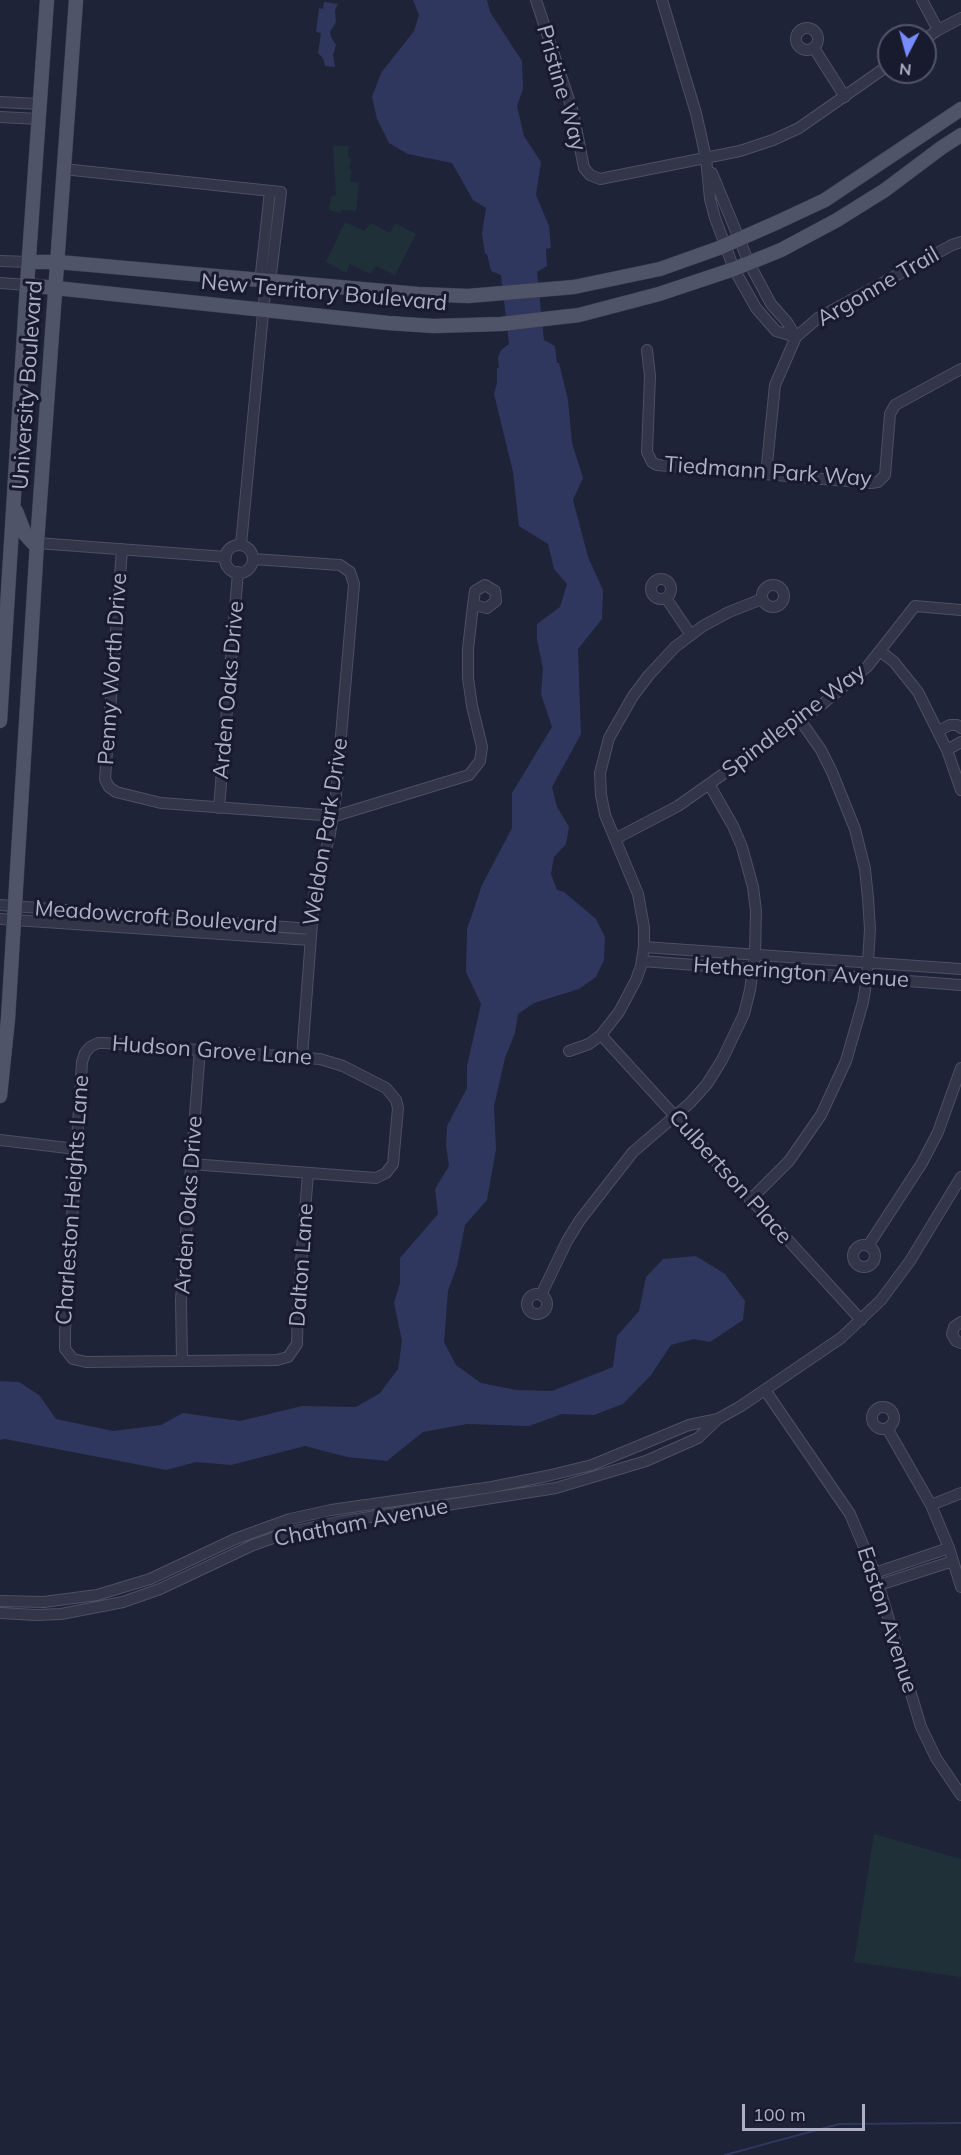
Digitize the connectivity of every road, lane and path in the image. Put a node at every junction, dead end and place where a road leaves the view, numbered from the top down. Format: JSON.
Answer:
{"nodes":[{"id":1,"x":47,"y":0,"type":"edge"},
{"id":2,"x":76,"y":0,"type":"edge"},
{"id":3,"x":536,"y":0,"type":"edge"},
{"id":4,"x":662,"y":0,"type":"edge"},
{"id":5,"x":921,"y":0,"type":"edge"},
{"id":6,"x":961,"y":18,"type":"edge"},
{"id":7,"x":938,"y":30,"type":"joint"},
{"id":8,"x":814,"y":48,"type":"dead end"},
{"id":9,"x":877,"y":74,"type":"edge"},
{"id":10,"x":845,"y":97,"type":"junction"},
{"id":11,"x":0,"y":102,"type":"edge"},
{"id":12,"x":40,"y":104,"type":"junction"},
{"id":13,"x":961,"y":109,"type":"edge"},
{"id":14,"x":0,"y":117,"type":"edge"},
{"id":15,"x":39,"y":119,"type":"junction"},
{"id":16,"x":961,"y":135,"type":"edge"},
{"id":17,"x":706,"y":159,"type":"junction"},
{"id":18,"x":63,"y":169,"type":"junction"},
{"id":19,"x":732,"y":242,"type":"junction"},
{"id":20,"x":961,"y":242,"type":"edge"},
{"id":21,"x":0,"y":261,"type":"edge"},
{"id":22,"x":29,"y":262,"type":"junction"},
{"id":23,"x":58,"y":262,"type":"junction"},
{"id":24,"x":749,"y":263,"type":"junction"},
{"id":25,"x":734,"y":269,"type":"junction"},
{"id":26,"x":266,"y":282,"type":"junction"},
{"id":27,"x":0,"y":284,"type":"edge"},
{"id":28,"x":27,"y":285,"type":"junction"},
{"id":29,"x":56,"y":288,"type":"junction"},
{"id":30,"x":263,"y":310,"type":"junction"},
{"id":31,"x":796,"y":337,"type":"junction"},
{"id":32,"x":647,"y":350,"type":"dead end"},
{"id":33,"x":961,"y":369,"type":"edge"},
{"id":34,"x":766,"y":474,"type":"junction"},
{"id":35,"x":14,"y":503,"type":"junction"},
{"id":36,"x":37,"y":543,"type":"junction"},
{"id":37,"x":241,"y":545,"type":"junction"},
{"id":38,"x":122,"y":549,"type":"junction"},
{"id":39,"x":226,"y":557,"type":"junction"},
{"id":40,"x":253,"y":559,"type":"junction"},
{"id":41,"x":238,"y":572,"type":"junction"},
{"id":42,"x":666,"y":598,"type":"dead end"},
{"id":43,"x":762,"y":599,"type":"dead end"},
{"id":44,"x":473,"y":605,"type":"dead end"},
{"id":45,"x":961,"y":610,"type":"edge"},
{"id":46,"x":691,"y":636,"type":"junction"},
{"id":47,"x":880,"y":651,"type":"junction"},
{"id":48,"x":800,"y":720,"type":"junction"},
{"id":49,"x":0,"y":722,"type":"edge"},
{"id":50,"x":961,"y":728,"type":"edge"},
{"id":51,"x":938,"y":731,"type":"junction"},
{"id":52,"x":961,"y":742,"type":"edge"},
{"id":53,"x":947,"y":750,"type":"junction"},
{"id":54,"x":709,"y":784,"type":"junction"},
{"id":55,"x":961,"y":790,"type":"edge"},
{"id":56,"x":219,"y":808,"type":"junction"},
{"id":57,"x":333,"y":817,"type":"junction"},
{"id":58,"x":615,"y":839,"type":"junction"},
{"id":59,"x":0,"y":905,"type":"edge"},
{"id":60,"x":10,"y":915,"type":"edge"},
{"id":61,"x":311,"y":935,"type":"junction"},
{"id":62,"x":644,"y":947,"type":"junction"},
{"id":63,"x":755,"y":955,"type":"junction"},
{"id":64,"x":642,"y":961,"type":"junction"},
{"id":65,"x":868,"y":963,"type":"junction"},
{"id":66,"x":753,"y":969,"type":"junction"},
{"id":67,"x":961,"y":969,"type":"edge"},
{"id":68,"x":867,"y":978,"type":"junction"},
{"id":69,"x":961,"y":985,"type":"edge"},
{"id":70,"x":601,"y":1035,"type":"junction"},
{"id":71,"x":92,"y":1045,"type":"joint"},
{"id":72,"x":200,"y":1049,"type":"junction"},
{"id":73,"x":569,"y":1051,"type":"dead end"},
{"id":74,"x":302,"y":1056,"type":"junction"},
{"id":75,"x":961,"y":1068,"type":"edge"},
{"id":76,"x":0,"y":1096,"type":"edge"},
{"id":77,"x":675,"y":1117,"type":"junction"},
{"id":78,"x":0,"y":1140,"type":"edge"},
{"id":79,"x":76,"y":1149,"type":"junction"},
{"id":80,"x":191,"y":1164,"type":"junction"},
{"id":81,"x":308,"y":1173,"type":"junction"},
{"id":82,"x":961,"y":1177,"type":"edge"},
{"id":83,"x":750,"y":1200,"type":"junction"},
{"id":84,"x":868,"y":1246,"type":"dead end"},
{"id":85,"x":541,"y":1296,"type":"dead end"},
{"id":86,"x":861,"y":1320,"type":"junction"},
{"id":87,"x":961,"y":1322,"type":"edge"},
{"id":88,"x":961,"y":1343,"type":"edge"},
{"id":89,"x":182,"y":1361,"type":"junction"},
{"id":90,"x":765,"y":1390,"type":"junction"},
{"id":91,"x":718,"y":1419,"type":"junction"},
{"id":92,"x":886,"y":1428,"type":"dead end"},
{"id":93,"x":961,"y":1493,"type":"edge"},
{"id":94,"x":932,"y":1505,"type":"junction"},
{"id":95,"x":949,"y":1548,"type":"junction"},
{"id":96,"x":953,"y":1561,"type":"junction"},
{"id":97,"x":875,"y":1573,"type":"junction"},
{"id":98,"x":879,"y":1585,"type":"junction"},
{"id":99,"x":961,"y":1587,"type":"edge"},
{"id":100,"x":0,"y":1601,"type":"edge"},
{"id":101,"x":15,"y":1602,"type":"junction"},
{"id":102,"x":0,"y":1613,"type":"edge"},
{"id":103,"x":15,"y":1615,"type":"junction"},
{"id":104,"x":961,"y":1794,"type":"edge"}],
"edges":[{"from":1,"to":12,"type":"main road","name":"University Boulevard"},
{"from":2,"to":18,"type":"main road","name":"University Boulevard"},
{"from":3,"to":17,"type":"street","name":"Pristine Way"},
{"from":4,"to":17,"type":"street"},
{"from":5,"to":7,"type":"street"},
{"from":6,"to":7,"type":"street"},
{"from":8,"to":10,"type":"street"},
{"from":9,"to":10,"type":"street"},
{"from":10,"to":17,"type":"street"},
{"from":11,"to":12,"type":"street"},
{"from":12,"to":15,"type":"main road","name":"University Boulevard"},
{"from":13,"to":19,"type":"main road","name":"New Territory Boulevard"},
{"from":14,"to":15,"type":"street"},
{"from":15,"to":22,"type":"main road","name":"University Boulevard"},
{"from":16,"to":24,"type":"main road","name":"New Territory Boulevard"},
{"from":17,"to":19,"type":"street"},
{"from":18,"to":23,"type":"main road","name":"University Boulevard"},
{"from":18,"to":26,"type":"street"},
{"from":19,"to":24,"type":"street"},
{"from":19,"to":25,"type":"street"},
{"from":19,"to":26,"type":"main road","name":"New Territory Boulevard"},
{"from":20,"to":31,"type":"street","name":"Argonne Trail"},
{"from":21,"to":22,"type":"street","name":"New Territory Boulevard"},
{"from":22,"to":23,"type":"main road","name":"New Territory Boulevard"},
{"from":22,"to":28,"type":"main road","name":"University Boulevard"},
{"from":23,"to":26,"type":"main road","name":"New Territory Boulevard"},
{"from":23,"to":29,"type":"main road","name":"University Boulevard"},
{"from":24,"to":25,"type":"main road","name":"New Territory Boulevard"},
{"from":24,"to":31,"type":"street"},
{"from":25,"to":30,"type":"main road","name":"New Territory Boulevard"},
{"from":25,"to":31,"type":"street"},
{"from":26,"to":30,"type":"street"},
{"from":27,"to":28,"type":"street","name":"New Territory Boulevard"},
{"from":28,"to":29,"type":"main road","name":"New Territory Boulevard"},
{"from":28,"to":35,"type":"main road","name":"University Boulevard"},
{"from":29,"to":30,"type":"main road","name":"New Territory Boulevard"},
{"from":29,"to":36,"type":"main road","name":"University Boulevard"},
{"from":30,"to":37,"type":"street"},
{"from":31,"to":34,"type":"street","name":"Argonne Trail"},
{"from":32,"to":34,"type":"street","name":"Tiedmann Park Way"},
{"from":33,"to":34,"type":"street","name":"Tiedmann Park Way"},
{"from":35,"to":36,"type":"main road"},
{"from":35,"to":49,"type":"main road","name":"University Boulevard"},
{"from":36,"to":38,"type":"street"},
{"from":36,"to":60,"type":"main road","name":"University Boulevard"},
{"from":37,"to":39,"type":"street"},
{"from":37,"to":40,"type":"street"},
{"from":38,"to":39,"type":"street"},
{"from":38,"to":56,"type":"street","name":"Penny Worth Drive"},
{"from":39,"to":41,"type":"street"},
{"from":40,"to":41,"type":"street"},
{"from":40,"to":57,"type":"street","name":"Weldon Park Drive"},
{"from":41,"to":56,"type":"street","name":"Arden Oaks Drive"},
{"from":42,"to":46,"type":"street"},
{"from":43,"to":46,"type":"street"},
{"from":44,"to":57,"type":"street"},
{"from":45,"to":47,"type":"street","name":"Spindlepine Way"},
{"from":46,"to":58,"type":"street"},
{"from":47,"to":48,"type":"street","name":"Spindlepine Way"},
{"from":47,"to":51,"type":"street"},
{"from":48,"to":54,"type":"street","name":"Spindlepine Way"},
{"from":48,"to":65,"type":"street"},
{"from":50,"to":51,"type":"street"},
{"from":51,"to":53,"type":"street"},
{"from":52,"to":53,"type":"street"},
{"from":53,"to":55,"type":"street"},
{"from":54,"to":58,"type":"street","name":"Spindlepine Way"},
{"from":54,"to":63,"type":"street"},
{"from":56,"to":57,"type":"street"},
{"from":57,"to":61,"type":"street","name":"Weldon Park Drive"},
{"from":58,"to":62,"type":"street"},
{"from":59,"to":60,"type":"street","name":"Meadowcroft Boulevard"},
{"from":60,"to":61,"type":"street","name":"Meadowcroft Boulevard"},
{"from":60,"to":76,"type":"main road","name":"University Boulevard"},
{"from":61,"to":74,"type":"street","name":"Weldon Park Drive"},
{"from":62,"to":63,"type":"street","name":"Hetherington Avenue"},
{"from":62,"to":64,"type":"street"},
{"from":63,"to":65,"type":"street","name":"Hetherington Avenue"},
{"from":63,"to":66,"type":"street"},
{"from":64,"to":66,"type":"street","name":"Hetherington Avenue"},
{"from":64,"to":70,"type":"street"},
{"from":65,"to":67,"type":"street","name":"Hetherington Avenue"},
{"from":65,"to":68,"type":"street"},
{"from":66,"to":68,"type":"street","name":"Hetherington Avenue"},
{"from":66,"to":77,"type":"street"},
{"from":68,"to":69,"type":"street","name":"Hetherington Avenue"},
{"from":68,"to":83,"type":"street"},
{"from":70,"to":73,"type":"street"},
{"from":70,"to":77,"type":"street","name":"Culbertson Place"},
{"from":71,"to":72,"type":"street","name":"Hudson Grove Lane"},
{"from":71,"to":79,"type":"street","name":"Charleston Heights Lane"},
{"from":72,"to":74,"type":"street","name":"Hudson Grove Lane"},
{"from":72,"to":80,"type":"street","name":"Arden Oaks Drive"},
{"from":74,"to":81,"type":"street","name":"Hudson Grove Lane"},
{"from":75,"to":84,"type":"street"},
{"from":77,"to":83,"type":"street","name":"Culbertson Place"},
{"from":77,"to":85,"type":"street"},
{"from":78,"to":79,"type":"street"},
{"from":79,"to":89,"type":"street","name":"Charleston Heights Lane"},
{"from":80,"to":81,"type":"street"},
{"from":80,"to":89,"type":"street","name":"Arden Oaks Drive"},
{"from":81,"to":89,"type":"street","name":"Dalton Lane"},
{"from":82,"to":86,"type":"street","name":"Chatham Avenue"},
{"from":83,"to":86,"type":"street","name":"Culbertson Place"},
{"from":86,"to":90,"type":"street","name":"Chatham Avenue"},
{"from":87,"to":88,"type":"street"},
{"from":90,"to":91,"type":"street","name":"Chatham Avenue"},
{"from":90,"to":97,"type":"street","name":"Easton Avenue"},
{"from":91,"to":101,"type":"street","name":"Chatham Avenue"},
{"from":91,"to":103,"type":"street","name":"Chatham Avenue"},
{"from":92,"to":94,"type":"street"},
{"from":93,"to":94,"type":"street"},
{"from":94,"to":95,"type":"street"},
{"from":95,"to":96,"type":"street"},
{"from":95,"to":97,"type":"street"},
{"from":96,"to":98,"type":"street"},
{"from":96,"to":99,"type":"street"},
{"from":97,"to":98,"type":"street","name":"Easton Avenue"},
{"from":98,"to":104,"type":"street","name":"Easton Avenue"},
{"from":100,"to":101,"type":"street","name":"Chatham Avenue"},
{"from":101,"to":103,"type":"street"},
{"from":102,"to":103,"type":"street","name":"Chatham Avenue"}]}
